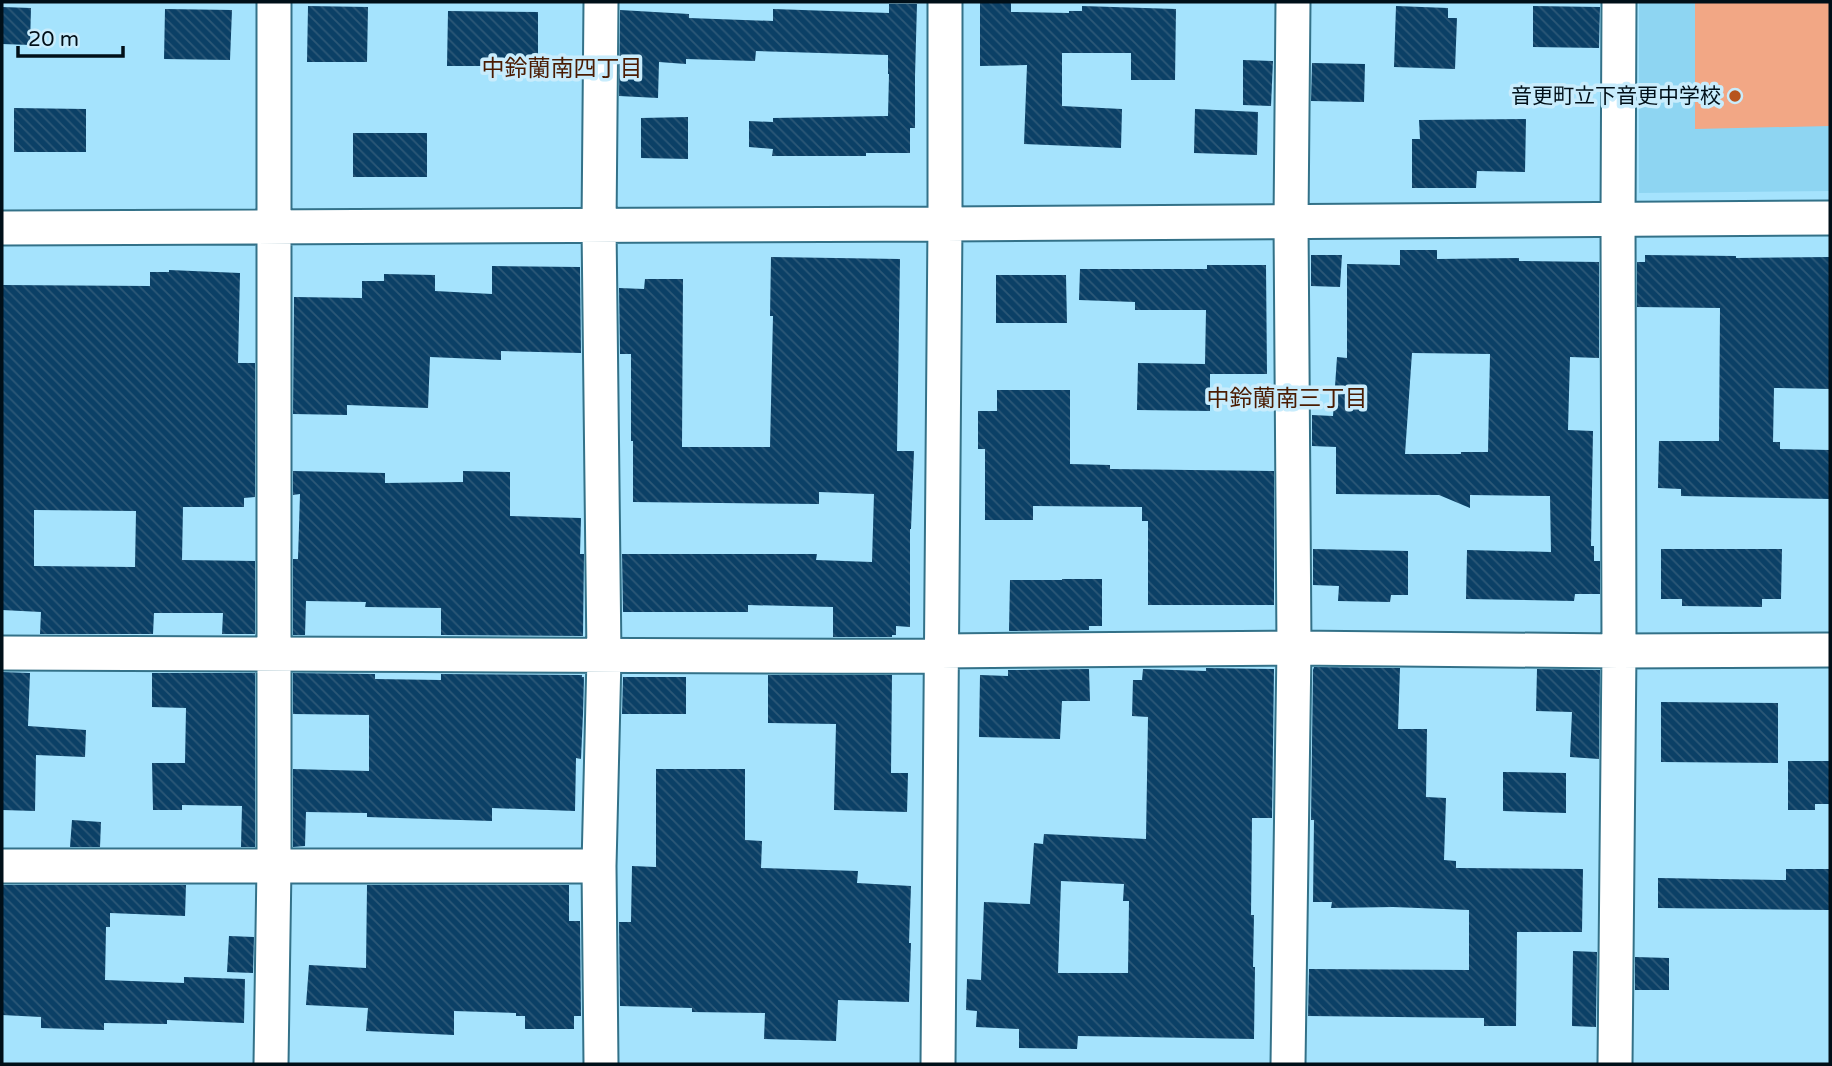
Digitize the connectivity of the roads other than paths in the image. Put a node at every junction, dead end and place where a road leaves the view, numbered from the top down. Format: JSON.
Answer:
{"nodes":[{"id":1,"x":274,"y":2,"type":"edge"},
{"id":2,"x":601,"y":2,"type":"edge"},
{"id":3,"x":945,"y":2,"type":"edge"},
{"id":4,"x":1293,"y":2,"type":"edge"},
{"id":5,"x":1619,"y":2,"type":"edge"},
{"id":6,"x":1830,"y":218,"type":"edge"},
{"id":7,"x":1618,"y":219,"type":"junction"},
{"id":8,"x":1291,"y":221,"type":"junction"},
{"id":9,"x":945,"y":224,"type":"junction"},
{"id":10,"x":599,"y":226,"type":"junction"},
{"id":11,"x":2,"y":228,"type":"edge"},
{"id":12,"x":274,"y":228,"type":"junction"},
{"id":13,"x":1294,"y":648,"type":"junction"},
{"id":14,"x":1830,"y":649,"type":"edge"},
{"id":15,"x":1619,"y":651,"type":"junction"},
{"id":16,"x":2,"y":653,"type":"edge"},
{"id":17,"x":274,"y":653,"type":"junction"},
{"id":18,"x":941,"y":654,"type":"junction"},
{"id":19,"x":604,"y":657,"type":"junction"},
{"id":20,"x":2,"y":866,"type":"edge"},
{"id":21,"x":274,"y":866,"type":"junction"},
{"id":22,"x":599,"y":866,"type":"junction"},
{"id":23,"x":271,"y":1064,"type":"edge"},
{"id":24,"x":601,"y":1064,"type":"edge"},
{"id":25,"x":938,"y":1064,"type":"edge"},
{"id":26,"x":1288,"y":1064,"type":"edge"},
{"id":27,"x":1615,"y":1064,"type":"edge"}],
"edges":[{"from":1,"to":12,"type":"street"},
{"from":2,"to":10,"type":"street"},
{"from":3,"to":9,"type":"street"},
{"from":4,"to":8,"type":"street"},
{"from":5,"to":7,"type":"street"},
{"from":6,"to":7,"type":"street"},
{"from":7,"to":8,"type":"street"},
{"from":7,"to":15,"type":"street"},
{"from":8,"to":9,"type":"street"},
{"from":8,"to":13,"type":"street"},
{"from":9,"to":10,"type":"street"},
{"from":9,"to":18,"type":"street"},
{"from":10,"to":12,"type":"street"},
{"from":10,"to":19,"type":"street"},
{"from":11,"to":12,"type":"street"},
{"from":12,"to":17,"type":"street"},
{"from":13,"to":15,"type":"street"},
{"from":13,"to":18,"type":"street"},
{"from":13,"to":26,"type":"street"},
{"from":14,"to":15,"type":"street"},
{"from":15,"to":27,"type":"street"},
{"from":16,"to":17,"type":"street"},
{"from":17,"to":19,"type":"street"},
{"from":17,"to":21,"type":"street"},
{"from":18,"to":19,"type":"street"},
{"from":18,"to":25,"type":"street"},
{"from":19,"to":22,"type":"street"},
{"from":20,"to":21,"type":"street"},
{"from":21,"to":22,"type":"street"},
{"from":21,"to":23,"type":"street"},
{"from":22,"to":24,"type":"street"}]}
